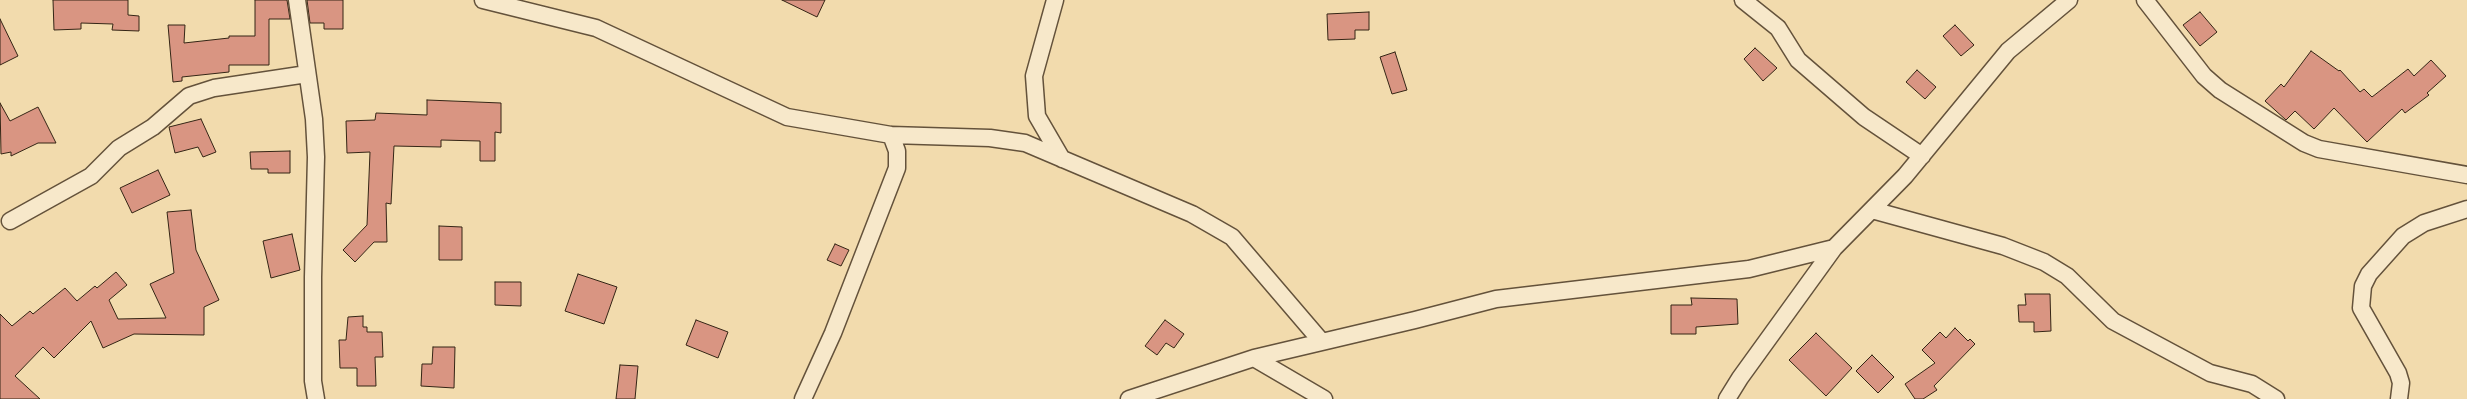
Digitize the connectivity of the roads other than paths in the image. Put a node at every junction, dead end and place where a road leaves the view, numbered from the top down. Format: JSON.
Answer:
{"nodes":[{"id":1,"x":297,"y":0,"type":"edge"},
{"id":2,"x":483,"y":0,"type":"edge"},
{"id":3,"x":1055,"y":0,"type":"edge"},
{"id":4,"x":1743,"y":0,"type":"edge"},
{"id":5,"x":2068,"y":0,"type":"edge"},
{"id":6,"x":2145,"y":0,"type":"edge"},
{"id":7,"x":308,"y":74,"type":"junction"},
{"id":8,"x":891,"y":135,"type":"junction"},
{"id":9,"x":1922,"y":156,"type":"junction"},
{"id":10,"x":1062,"y":159,"type":"junction"},
{"id":11,"x":2467,"y":175,"type":"edge"},
{"id":12,"x":2467,"y":209,"type":"edge"},
{"id":13,"x":1872,"y":210,"type":"junction"},
{"id":14,"x":10,"y":221,"type":"dead end"},
{"id":15,"x":1834,"y":248,"type":"junction"},
{"id":16,"x":1321,"y":341,"type":"junction"},
{"id":17,"x":1254,"y":358,"type":"junction"},
{"id":18,"x":316,"y":399,"type":"edge"},
{"id":19,"x":803,"y":399,"type":"edge"},
{"id":20,"x":1129,"y":399,"type":"edge"},
{"id":21,"x":1324,"y":399,"type":"edge"},
{"id":22,"x":1728,"y":399,"type":"edge"},
{"id":23,"x":2276,"y":399,"type":"edge"},
{"id":24,"x":2399,"y":399,"type":"edge"}],
"edges":[{"from":1,"to":7,"type":"street"},
{"from":2,"to":8,"type":"street"},
{"from":3,"to":10,"type":"street"},
{"from":4,"to":9,"type":"street"},
{"from":5,"to":9,"type":"street"},
{"from":6,"to":11,"type":"street"},
{"from":7,"to":14,"type":"street"},
{"from":7,"to":18,"type":"street"},
{"from":8,"to":10,"type":"street"},
{"from":8,"to":19,"type":"street"},
{"from":9,"to":13,"type":"street"},
{"from":10,"to":16,"type":"street"},
{"from":12,"to":24,"type":"street"},
{"from":13,"to":15,"type":"street"},
{"from":13,"to":23,"type":"street"},
{"from":15,"to":16,"type":"street"},
{"from":15,"to":22,"type":"street"},
{"from":16,"to":17,"type":"street"},
{"from":17,"to":20,"type":"street"},
{"from":17,"to":21,"type":"street"}]}
